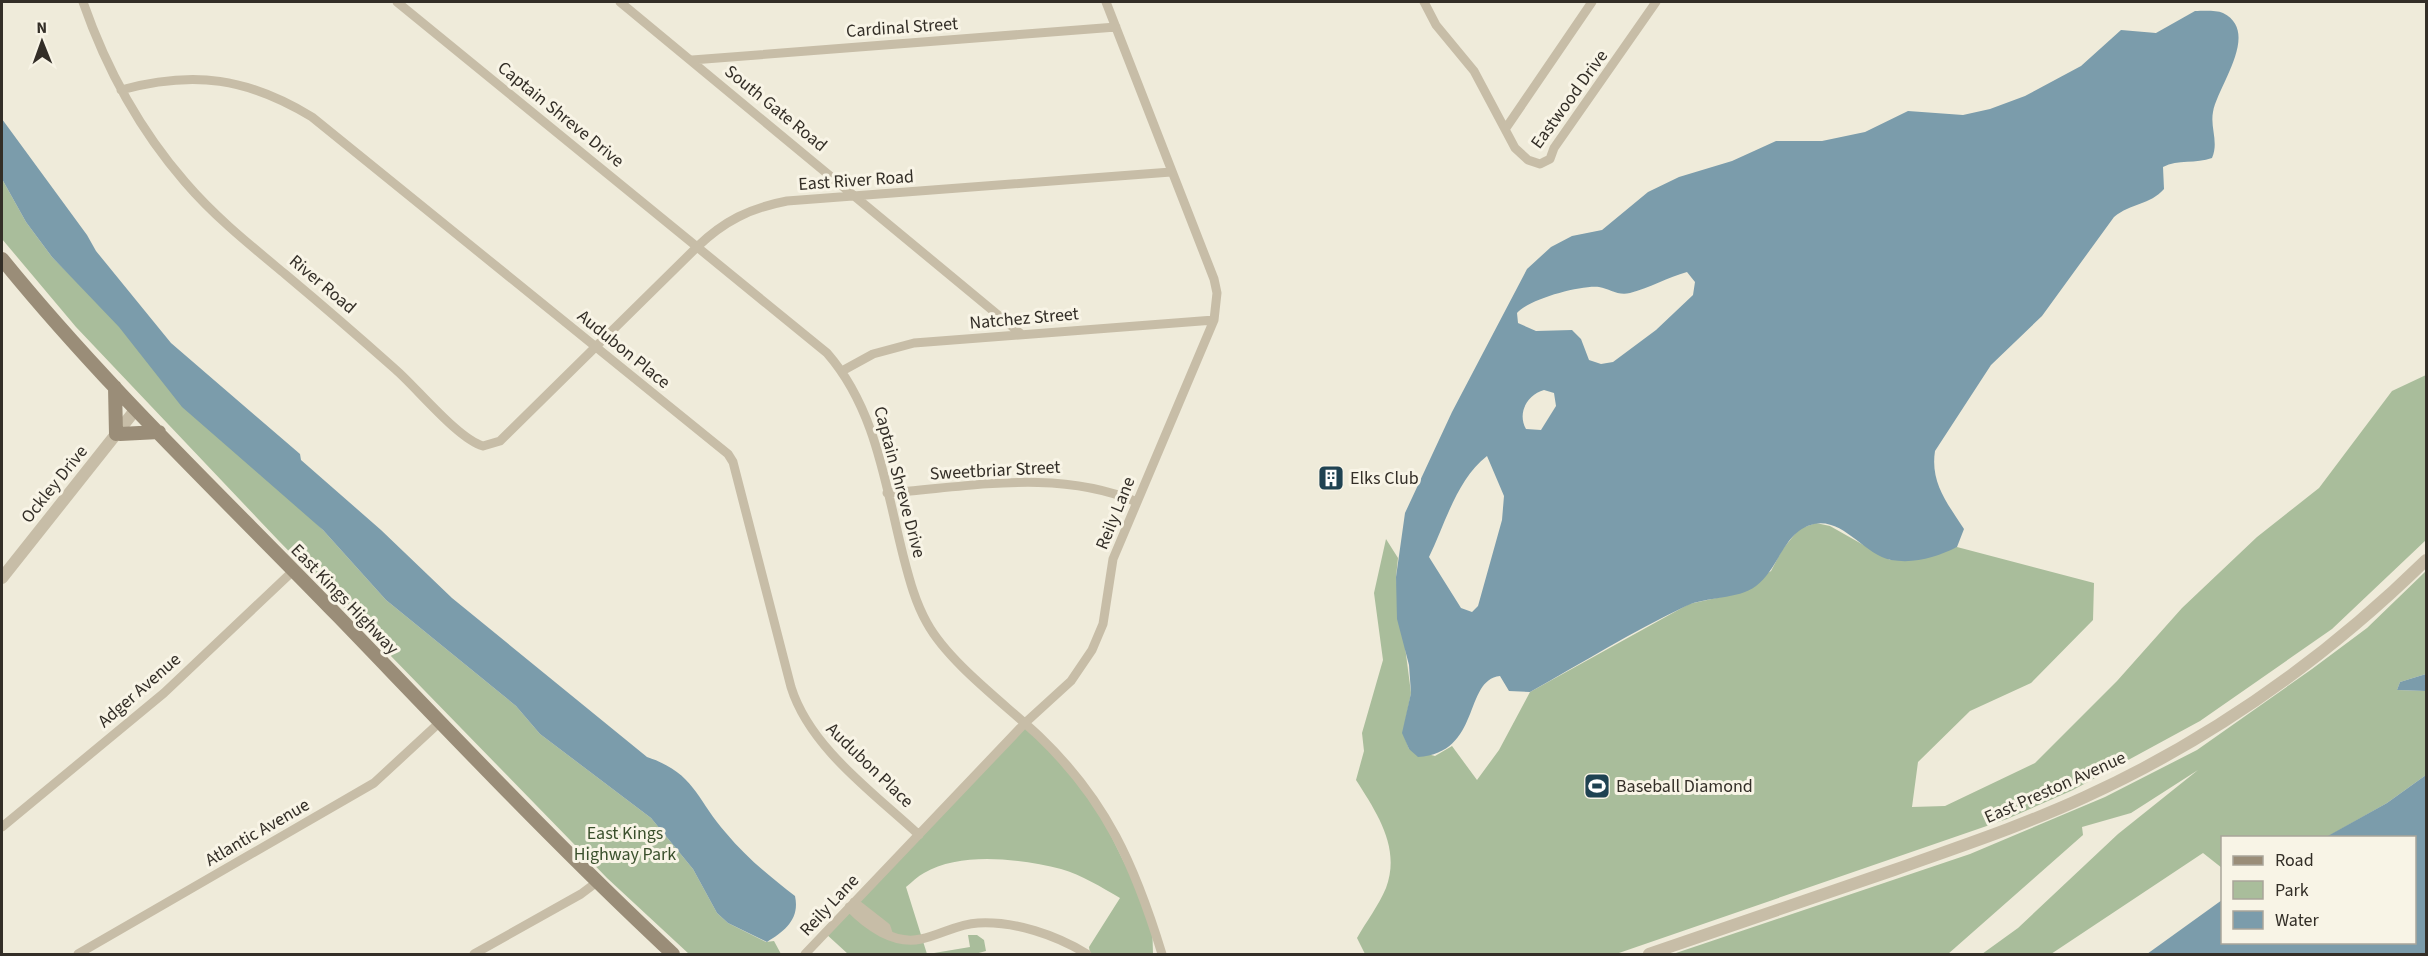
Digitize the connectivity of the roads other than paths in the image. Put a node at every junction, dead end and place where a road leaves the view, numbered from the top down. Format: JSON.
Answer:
{"nodes":[{"id":1,"x":83,"y":2,"type":"edge"},
{"id":2,"x":398,"y":2,"type":"edge"},
{"id":3,"x":620,"y":2,"type":"edge"},
{"id":4,"x":1106,"y":2,"type":"edge"},
{"id":5,"x":1424,"y":2,"type":"edge"},
{"id":6,"x":1592,"y":2,"type":"edge"},
{"id":7,"x":1656,"y":2,"type":"edge"},
{"id":8,"x":1116,"y":27,"type":"junction"},
{"id":9,"x":692,"y":60,"type":"junction"},
{"id":10,"x":121,"y":90,"type":"junction"},
{"id":11,"x":1506,"y":128,"type":"junction"},
{"id":12,"x":1171,"y":172,"type":"junction"},
{"id":13,"x":858,"y":197,"type":"junction"},
{"id":14,"x":697,"y":247,"type":"junction"},
{"id":15,"x":2,"y":259,"type":"edge"},
{"id":16,"x":1214,"y":320,"type":"junction"},
{"id":17,"x":1021,"y":334,"type":"junction"},
{"id":18,"x":596,"y":347,"type":"junction"},
{"id":19,"x":842,"y":371,"type":"junction"},
{"id":20,"x":115,"y":387,"type":"junction"},
{"id":21,"x":139,"y":411,"type":"junction"},
{"id":22,"x":159,"y":432,"type":"junction"},
{"id":23,"x":116,"y":436,"type":"junction"},
{"id":24,"x":887,"y":493,"type":"junction"},
{"id":25,"x":1137,"y":502,"type":"junction"},
{"id":26,"x":2427,"y":560,"type":"edge"},
{"id":27,"x":293,"y":571,"type":"junction"},
{"id":28,"x":2,"y":578,"type":"edge"},
{"id":29,"x":440,"y":722,"type":"junction"},
{"id":30,"x":1025,"y":723,"type":"junction"},
{"id":31,"x":2,"y":827,"type":"edge"},
{"id":32,"x":919,"y":836,"type":"junction"},
{"id":33,"x":597,"y":882,"type":"junction"},
{"id":34,"x":852,"y":905,"type":"junction"},
{"id":35,"x":78,"y":954,"type":"edge"},
{"id":36,"x":474,"y":954,"type":"edge"},
{"id":37,"x":673,"y":954,"type":"edge"},
{"id":38,"x":805,"y":954,"type":"edge"},
{"id":39,"x":1087,"y":954,"type":"edge"},
{"id":40,"x":1160,"y":954,"type":"edge"},
{"id":41,"x":1649,"y":954,"type":"edge"}],
"edges":[{"from":1,"to":10,"type":"street","name":"River Road"},
{"from":2,"to":14,"type":"street","name":"Captain Shreve Drive"},
{"from":3,"to":9,"type":"street","name":"South Gate Road"},
{"from":4,"to":8,"type":"street","name":"Reily Lane"},
{"from":5,"to":11,"type":"street","name":"Eastwood Drive"},
{"from":6,"to":11,"type":"street"},
{"from":7,"to":11,"type":"street","name":"Eastwood Drive"},
{"from":8,"to":9,"type":"street","name":"Cardinal Street"},
{"from":8,"to":12,"type":"street","name":"Reily Lane"},
{"from":9,"to":13,"type":"street","name":"South Gate Road"},
{"from":10,"to":18,"type":"street","name":"Audubon Place"},
{"from":10,"to":18,"type":"street","name":"River Road"},
{"from":12,"to":13,"type":"street","name":"East River Road"},
{"from":12,"to":16,"type":"street","name":"Reily Lane"},
{"from":13,"to":14,"type":"street","name":"East River Road"},
{"from":13,"to":17,"type":"street","name":"South Gate Road"},
{"from":14,"to":18,"type":"street","name":"East River Road"},
{"from":14,"to":19,"type":"street","name":"Captain Shreve Drive"},
{"from":15,"to":20,"type":"main road","name":"East Kings Highway"},
{"from":16,"to":17,"type":"street","name":"Natchez Street"},
{"from":16,"to":25,"type":"street","name":"Reily Lane"},
{"from":17,"to":19,"type":"street","name":"Natchez Street"},
{"from":18,"to":32,"type":"street","name":"Audubon Place"},
{"from":19,"to":24,"type":"street","name":"Captain Shreve Drive"},
{"from":20,"to":21,"type":"main road","name":"East Kings Highway"},
{"from":20,"to":23,"type":"main road"},
{"from":21,"to":22,"type":"main road","name":"East Kings Highway"},
{"from":21,"to":23,"type":"street","name":"Ockley Drive"},
{"from":22,"to":23,"type":"main road"},
{"from":22,"to":27,"type":"main road","name":"East Kings Highway"},
{"from":23,"to":28,"type":"street","name":"Ockley Drive"},
{"from":24,"to":25,"type":"street","name":"Sweetbriar Street"},
{"from":24,"to":30,"type":"street","name":"Captain Shreve Drive"},
{"from":25,"to":30,"type":"street","name":"Reily Lane"},
{"from":26,"to":41,"type":"street","name":"East Preston Avenue"},
{"from":27,"to":29,"type":"main road","name":"East Kings Highway"},
{"from":27,"to":31,"type":"street","name":"Adger Avenue"},
{"from":29,"to":33,"type":"main road","name":"East Kings Highway"},
{"from":29,"to":35,"type":"street","name":"Atlantic Avenue"},
{"from":30,"to":32,"type":"street","name":"Reily Lane"},
{"from":30,"to":40,"type":"street","name":"Captain Shreve Drive"},
{"from":32,"to":34,"type":"street","name":"Reily Lane"},
{"from":33,"to":36,"type":"street"},
{"from":33,"to":37,"type":"main road","name":"East Kings Highway"},
{"from":34,"to":38,"type":"street","name":"Reily Lane"},
{"from":34,"to":39,"type":"street"}]}
